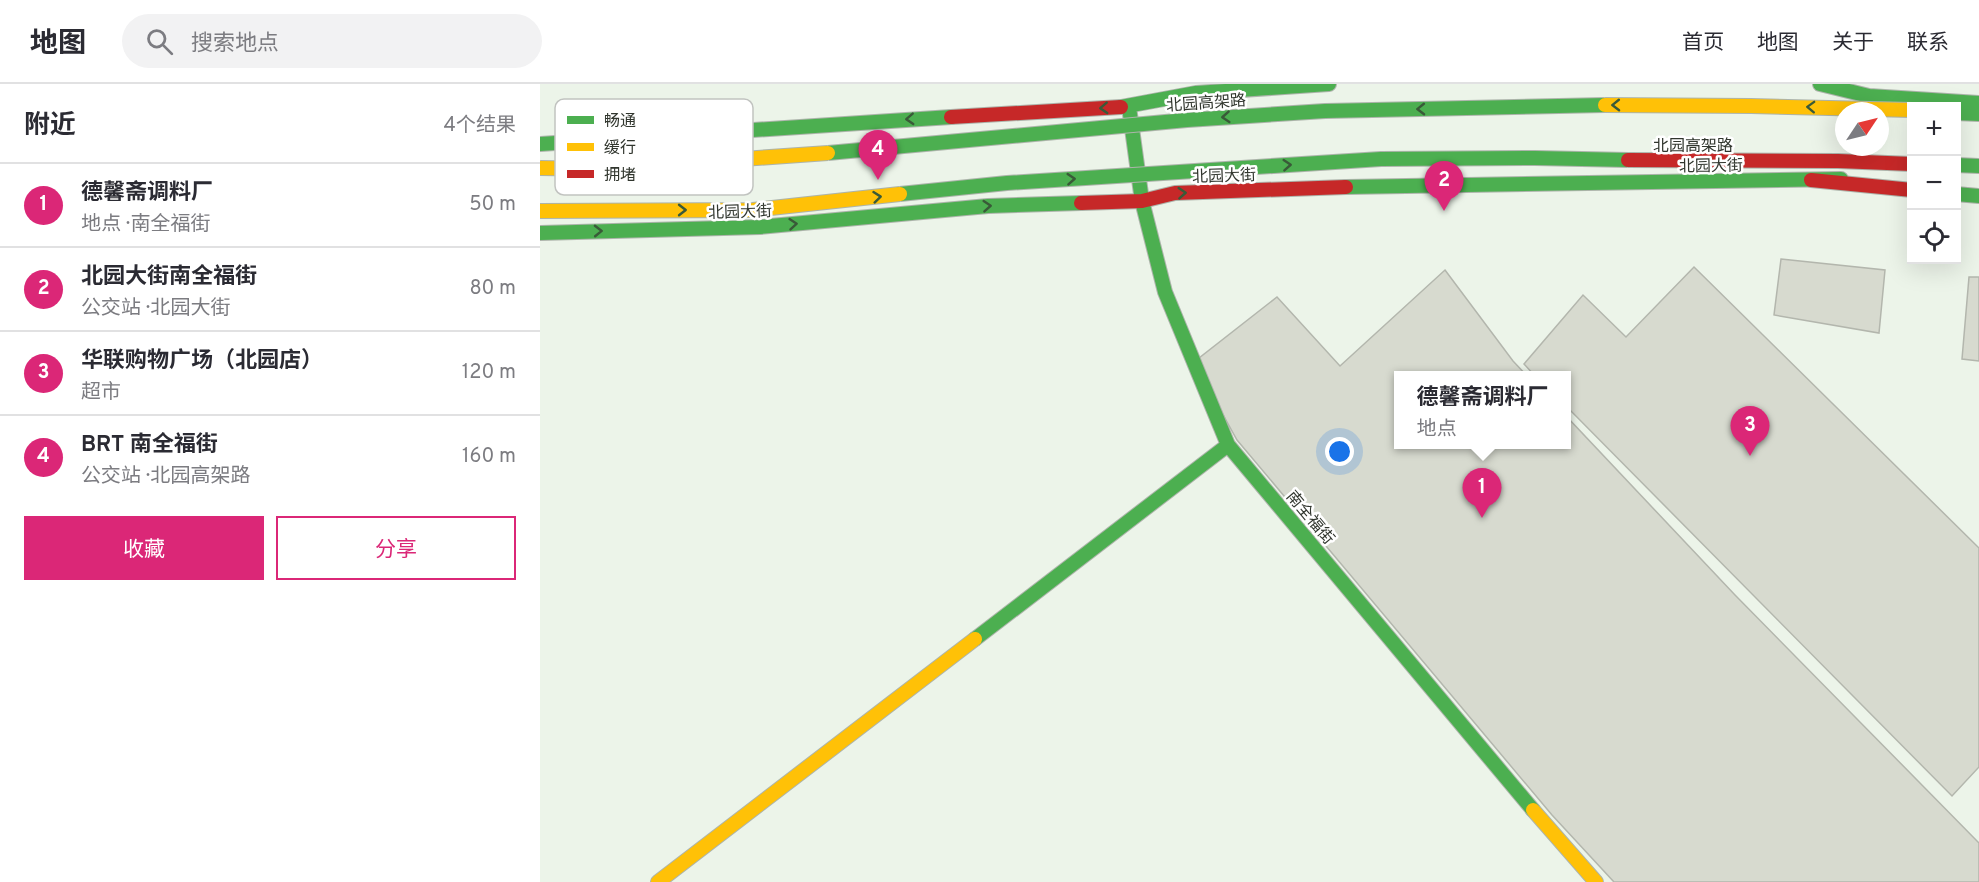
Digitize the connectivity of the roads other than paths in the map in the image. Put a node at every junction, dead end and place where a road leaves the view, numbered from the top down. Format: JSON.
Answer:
{"nodes":[{"id":1,"x":1329,"y":84,"type":"edge"},
{"id":2,"x":1820,"y":84,"type":"edge"},
{"id":3,"x":1979,"y":103,"type":"edge"},
{"id":4,"x":1129,"y":107,"type":"junction"},
{"id":5,"x":1907,"y":110,"type":"edge"},
{"id":6,"x":1961,"y":113,"type":"edge"},
{"id":7,"x":1979,"y":114,"type":"edge"},
{"id":8,"x":753,"y":131,"type":"edge"},
{"id":9,"x":555,"y":143,"type":"edge"},
{"id":10,"x":540,"y":144,"type":"edge"},
{"id":11,"x":753,"y":158,"type":"edge"},
{"id":12,"x":1907,"y":164,"type":"edge"},
{"id":13,"x":1961,"y":165,"type":"edge"},
{"id":14,"x":1979,"y":166,"type":"edge"},
{"id":15,"x":540,"y":168,"type":"edge"},
{"id":16,"x":555,"y":168,"type":"edge"},
{"id":17,"x":1961,"y":174,"type":"edge"},
{"id":18,"x":1907,"y":175,"type":"edge"},
{"id":19,"x":1979,"y":175,"type":"edge"},
{"id":20,"x":1810,"y":180,"type":"junction"},
{"id":21,"x":1907,"y":190,"type":"edge"},
{"id":22,"x":1961,"y":194,"type":"edge"},
{"id":23,"x":1979,"y":196,"type":"edge"},
{"id":24,"x":1142,"y":201,"type":"junction"},
{"id":25,"x":540,"y":211,"type":"edge"},
{"id":26,"x":540,"y":233,"type":"edge"},
{"id":27,"x":1228,"y":445,"type":"junction"},
{"id":28,"x":658,"y":882,"type":"edge"},
{"id":29,"x":1596,"y":882,"type":"edge"}],
"edges":[{"from":1,"to":4,"type":"main road"},
{"from":2,"to":3,"type":"main road"},
{"from":4,"to":8,"type":"main road","one_way":true},
{"from":4,"to":24,"type":"main road","name":"南全福街"},
{"from":5,"to":11,"type":"main road","name":"北园高架路","one_way":true,"bridge":true},
{"from":6,"to":7,"type":"main road"},
{"from":9,"to":10,"type":"main road","one_way":true},
{"from":25,"to":12,"type":"main road","name":"北园高架路","one_way":true,"bridge":true},
{"from":13,"to":14,"type":"main road"},
{"from":16,"to":15,"type":"main road","name":"北园高架路","one_way":true,"bridge":true},
{"from":17,"to":19,"type":"main road"},
{"from":18,"to":20,"type":"main road","name":"北园大街"},
{"from":20,"to":21,"type":"main road"},
{"from":24,"to":20,"type":"main road","name":"北园大街","one_way":true},
{"from":22,"to":23,"type":"main road"},
{"from":26,"to":24,"type":"main road","name":"北园大街","one_way":true},
{"from":24,"to":27,"type":"main road","name":"南全福街"},
{"from":27,"to":28,"type":"main road"},
{"from":27,"to":29,"type":"main road","name":"南全福街"}]}
